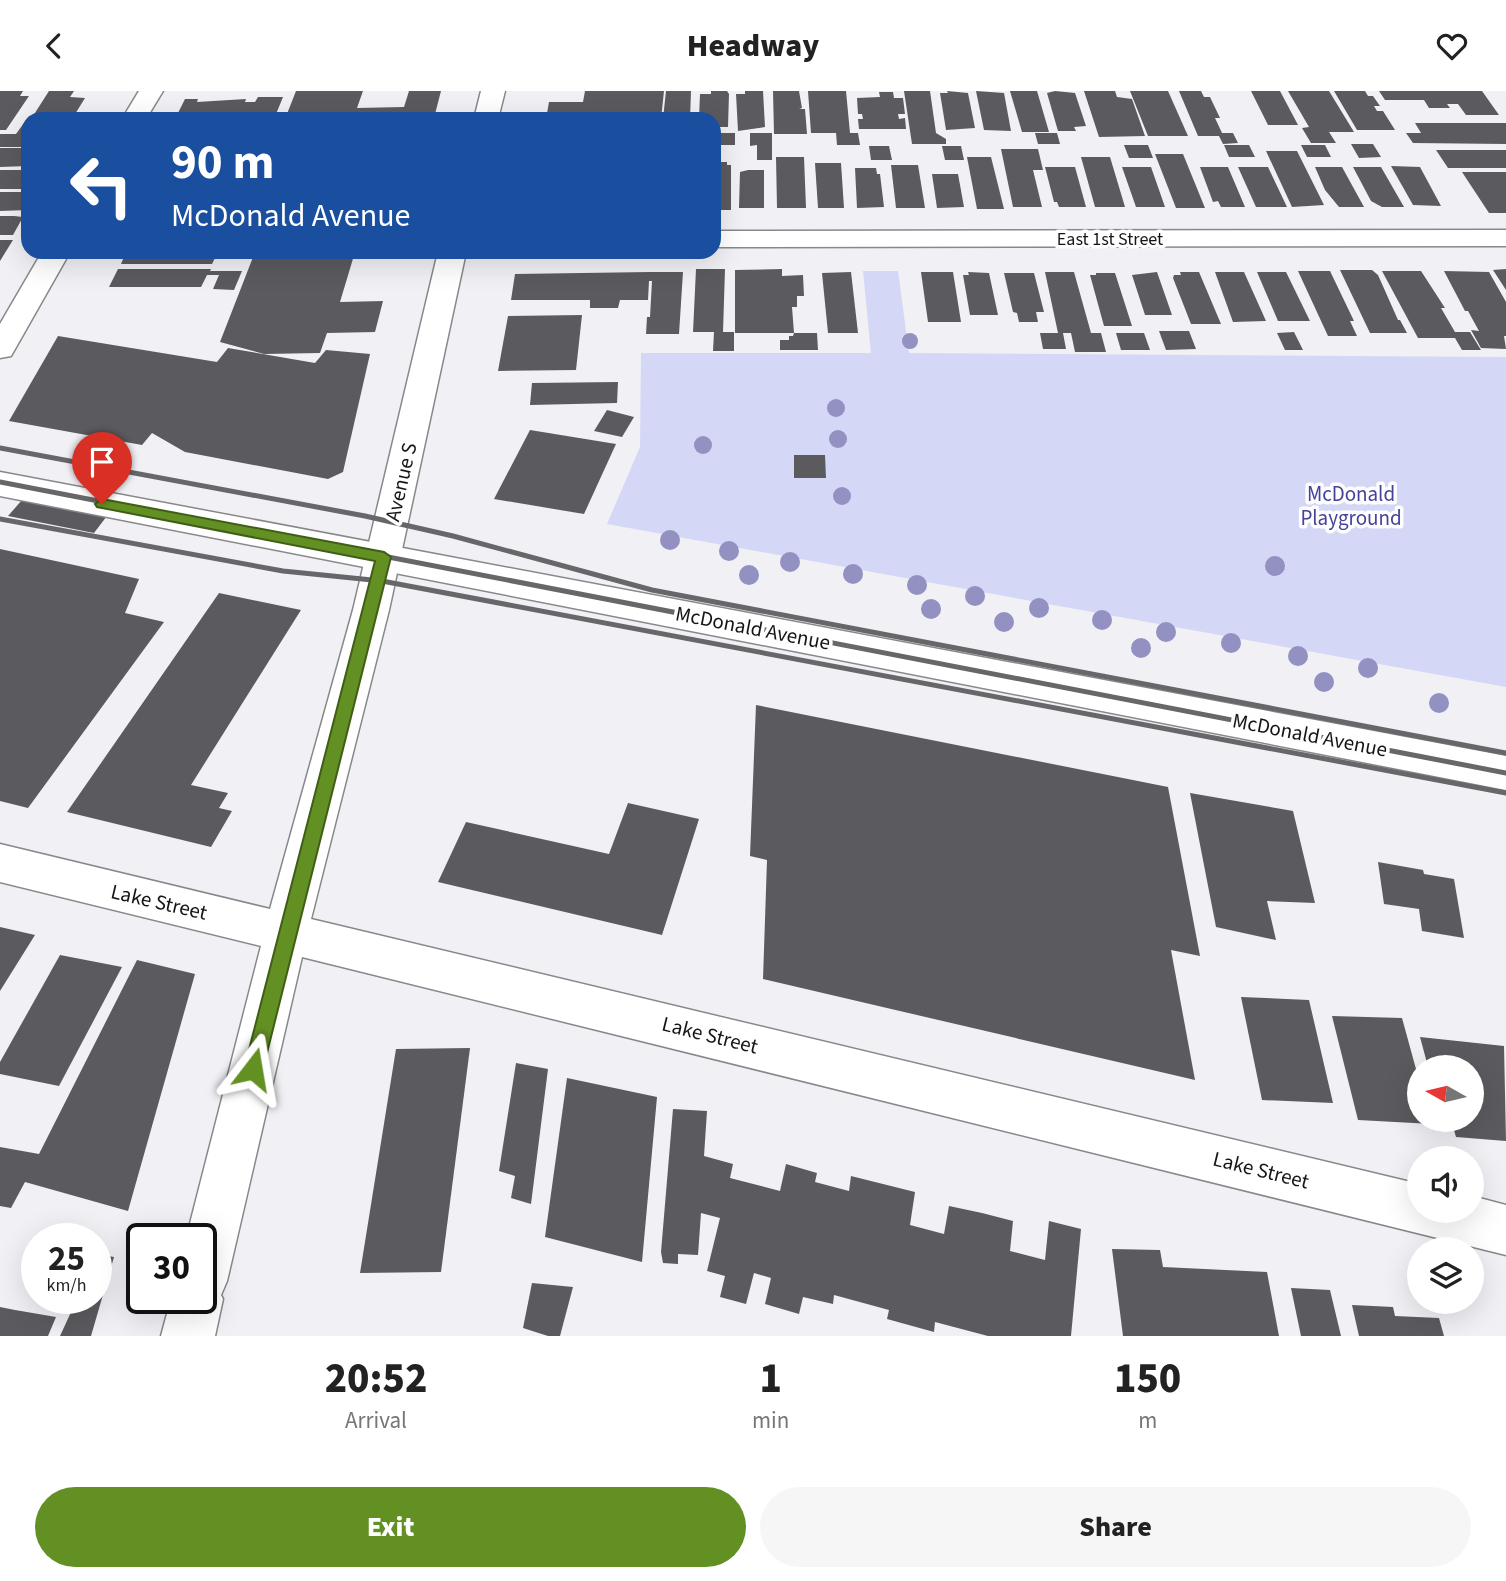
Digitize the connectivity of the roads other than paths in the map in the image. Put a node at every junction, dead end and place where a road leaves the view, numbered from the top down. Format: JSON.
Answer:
{"nodes":[{"id":1,"x":150,"y":91,"type":"edge"},
{"id":2,"x":493,"y":91,"type":"edge"},
{"id":3,"x":138,"y":112,"type":"edge"},
{"id":4,"x":488,"y":112,"type":"edge"},
{"id":5,"x":1506,"y":238,"type":"edge"},
{"id":6,"x":721,"y":239,"type":"edge"},
{"id":7,"x":53,"y":259,"type":"edge"},
{"id":8,"x":450,"y":259,"type":"edge"},
{"id":9,"x":0,"y":349,"type":"edge"},
{"id":10,"x":0,"y":484,"type":"edge"},
{"id":11,"x":384,"y":557,"type":"junction"},
{"id":12,"x":1506,"y":773,"type":"edge"},
{"id":13,"x":0,"y":863,"type":"edge"},
{"id":14,"x":286,"y":932,"type":"junction"},
{"id":15,"x":1407,"y":1206,"type":"edge"},
{"id":16,"x":215,"y":1223,"type":"edge"},
{"id":17,"x":1478,"y":1223,"type":"edge"},
{"id":18,"x":1506,"y":1230,"type":"edge"},
{"id":19,"x":193,"y":1314,"type":"edge"},
{"id":20,"x":188,"y":1336,"type":"edge"}],
"edges":[{"from":1,"to":3,"type":"street"},
{"from":2,"to":4,"type":"street"},
{"from":5,"to":6,"type":"street","name":"East 1st Street"},
{"from":7,"to":9,"type":"street"},
{"from":8,"to":11,"type":"street","name":"Avenue S"},
{"from":10,"to":11,"type":"street","name":"McDonald Avenue"},
{"from":11,"to":12,"type":"street","name":"McDonald Avenue"},
{"from":11,"to":14,"type":"street","name":"Avenue S"},
{"from":13,"to":14,"type":"street","name":"Lake Street"},
{"from":14,"to":15,"type":"street","name":"Lake Street"},
{"from":14,"to":16,"type":"street","name":"Avenue S"},
{"from":17,"to":18,"type":"street"},
{"from":19,"to":20,"type":"street"}]}
